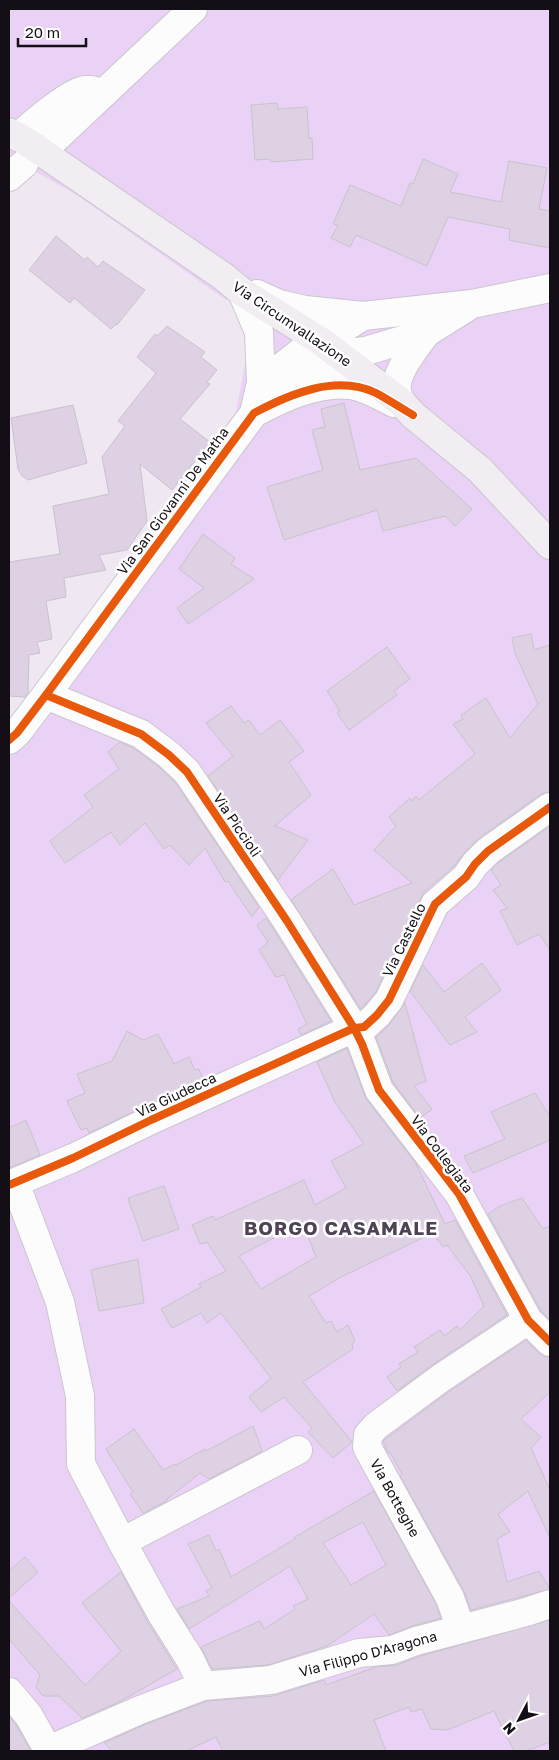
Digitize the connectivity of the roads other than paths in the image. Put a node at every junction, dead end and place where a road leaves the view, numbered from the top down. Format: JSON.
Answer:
{"nodes":[{"id":1,"x":193,"y":9,"type":"edge"},
{"id":2,"x":103,"y":94,"type":"junction"},
{"id":3,"x":13,"y":134,"type":"edge"},
{"id":4,"x":56,"y":138,"type":"dead end"},
{"id":5,"x":233,"y":285,"type":"junction"},
{"id":6,"x":550,"y":288,"type":"edge"},
{"id":7,"x":478,"y":303,"type":"junction"},
{"id":8,"x":363,"y":316,"type":"junction"},
{"id":9,"x":426,"y":333,"type":"junction"},
{"id":10,"x":331,"y":348,"type":"junction"},
{"id":11,"x":261,"y":382,"type":"junction"},
{"id":12,"x":283,"y":398,"type":"junction"},
{"id":13,"x":408,"y":409,"type":"junction"},
{"id":14,"x":254,"y":412,"type":"junction"},
{"id":15,"x":550,"y":545,"type":"edge"},
{"id":16,"x":46,"y":695,"type":"junction"},
{"id":17,"x":9,"y":740,"type":"edge"},
{"id":18,"x":550,"y":807,"type":"edge"},
{"id":19,"x":354,"y":1028,"type":"junction"},
{"id":20,"x":12,"y":1184,"type":"edge"},
{"id":21,"x":542,"y":1330,"type":"edge"},
{"id":22,"x":298,"y":1450,"type":"dead end"},
{"id":23,"x":122,"y":1542,"type":"junction"},
{"id":24,"x":550,"y":1604,"type":"edge"},
{"id":25,"x":461,"y":1629,"type":"junction"},
{"id":26,"x":204,"y":1686,"type":"junction"},
{"id":27,"x":9,"y":1692,"type":"edge"},
{"id":28,"x":47,"y":1751,"type":"edge"}],
"edges":[{"from":1,"to":2,"type":"street"},
{"from":2,"to":3,"type":"street"},
{"from":2,"to":4,"type":"street"},
{"from":3,"to":5,"type":"main road","name":"Via Circumvallazione"},
{"from":5,"to":8,"type":"street"},
{"from":5,"to":10,"type":"main road","name":"Via Circumvallazione"},
{"from":5,"to":11,"type":"street"},
{"from":6,"to":7,"type":"street"},
{"from":7,"to":8,"type":"street"},
{"from":7,"to":9,"type":"street"},
{"from":8,"to":10,"type":"street"},
{"from":9,"to":10,"type":"street"},
{"from":9,"to":13,"type":"street"},
{"from":10,"to":11,"type":"street"},
{"from":10,"to":12,"type":"street"},
{"from":10,"to":13,"type":"main road","name":"Via Circumvallazione"},
{"from":11,"to":14,"type":"street"},
{"from":12,"to":13,"type":"street","name":"Via San Giovanni De Matha"},
{"from":12,"to":14,"type":"street","name":"Via San Giovanni De Matha"},
{"from":13,"to":15,"type":"main road","name":"Via Circumvallazione"},
{"from":14,"to":16,"type":"street","name":"Via San Giovanni De Matha"},
{"from":16,"to":17,"type":"street","name":"Via San Giovanni De Matha"},
{"from":16,"to":19,"type":"street","name":"Via Piccioli"},
{"from":18,"to":19,"type":"street","name":"Via Castello"},
{"from":19,"to":20,"type":"street","name":"Via Giudecca"},
{"from":19,"to":21,"type":"street","name":"Via Collegiata"},
{"from":20,"to":23,"type":"street"},
{"from":21,"to":25,"type":"street","name":"Via Botteghe"},
{"from":22,"to":23,"type":"street"},
{"from":23,"to":26,"type":"street"},
{"from":24,"to":25,"type":"street","name":"Via Filippo D'Aragona"},
{"from":25,"to":26,"type":"street","name":"Via Filippo D'Aragona"},
{"from":26,"to":28,"type":"street","name":"Via Filippo D'Aragona"},
{"from":27,"to":28,"type":"street"}]}
